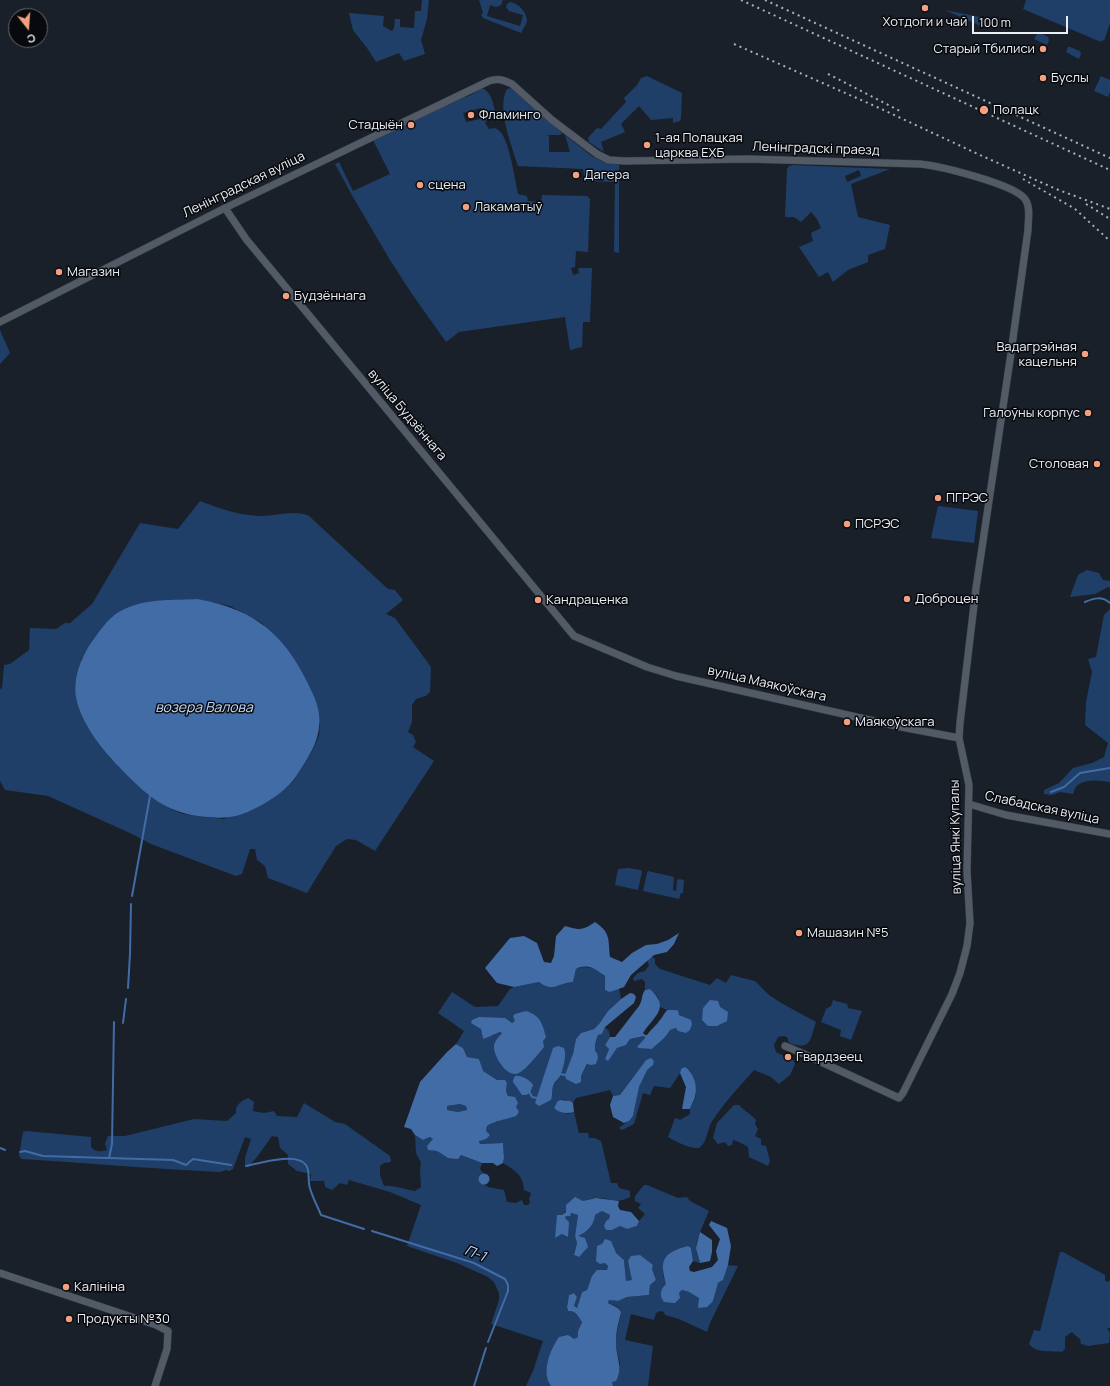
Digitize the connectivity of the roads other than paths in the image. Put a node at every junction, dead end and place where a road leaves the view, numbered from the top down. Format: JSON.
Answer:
{"nodes":[{"id":1,"x":503,"y":80,"type":"joint"},
{"id":2,"x":1027,"y":202,"type":"joint"},
{"id":3,"x":225,"y":208,"type":"junction"},
{"id":4,"x":0,"y":322,"type":"edge"},
{"id":5,"x":574,"y":636,"type":"joint"},
{"id":6,"x":959,"y":738,"type":"junction"},
{"id":7,"x":969,"y":804,"type":"junction"},
{"id":8,"x":1110,"y":834,"type":"edge"},
{"id":9,"x":785,"y":1046,"type":"dead end"},
{"id":10,"x":0,"y":1273,"type":"edge"},
{"id":11,"x":155,"y":1386,"type":"edge"}],
"edges":[{"from":1,"to":2,"type":"street","name":"Ленінградскі праезд"},
{"from":1,"to":3,"type":"street","name":"Ленінградская вуліца"},
{"from":2,"to":6,"type":"street","name":"вуліца Янкі Купалы"},
{"from":3,"to":4,"type":"street","name":"Ленінградская вуліца"},
{"from":3,"to":5,"type":"street","name":"вуліца Будзённага"},
{"from":5,"to":6,"type":"street","name":"вуліца Маякоўскага"},
{"from":6,"to":7,"type":"street","name":"вуліца Янкі Купалы"},
{"from":7,"to":8,"type":"street","name":"Слабадская вуліца"},
{"from":7,"to":9,"type":"street","name":"вуліца Янкі Купалы"},
{"from":10,"to":11,"type":"street"}]}
